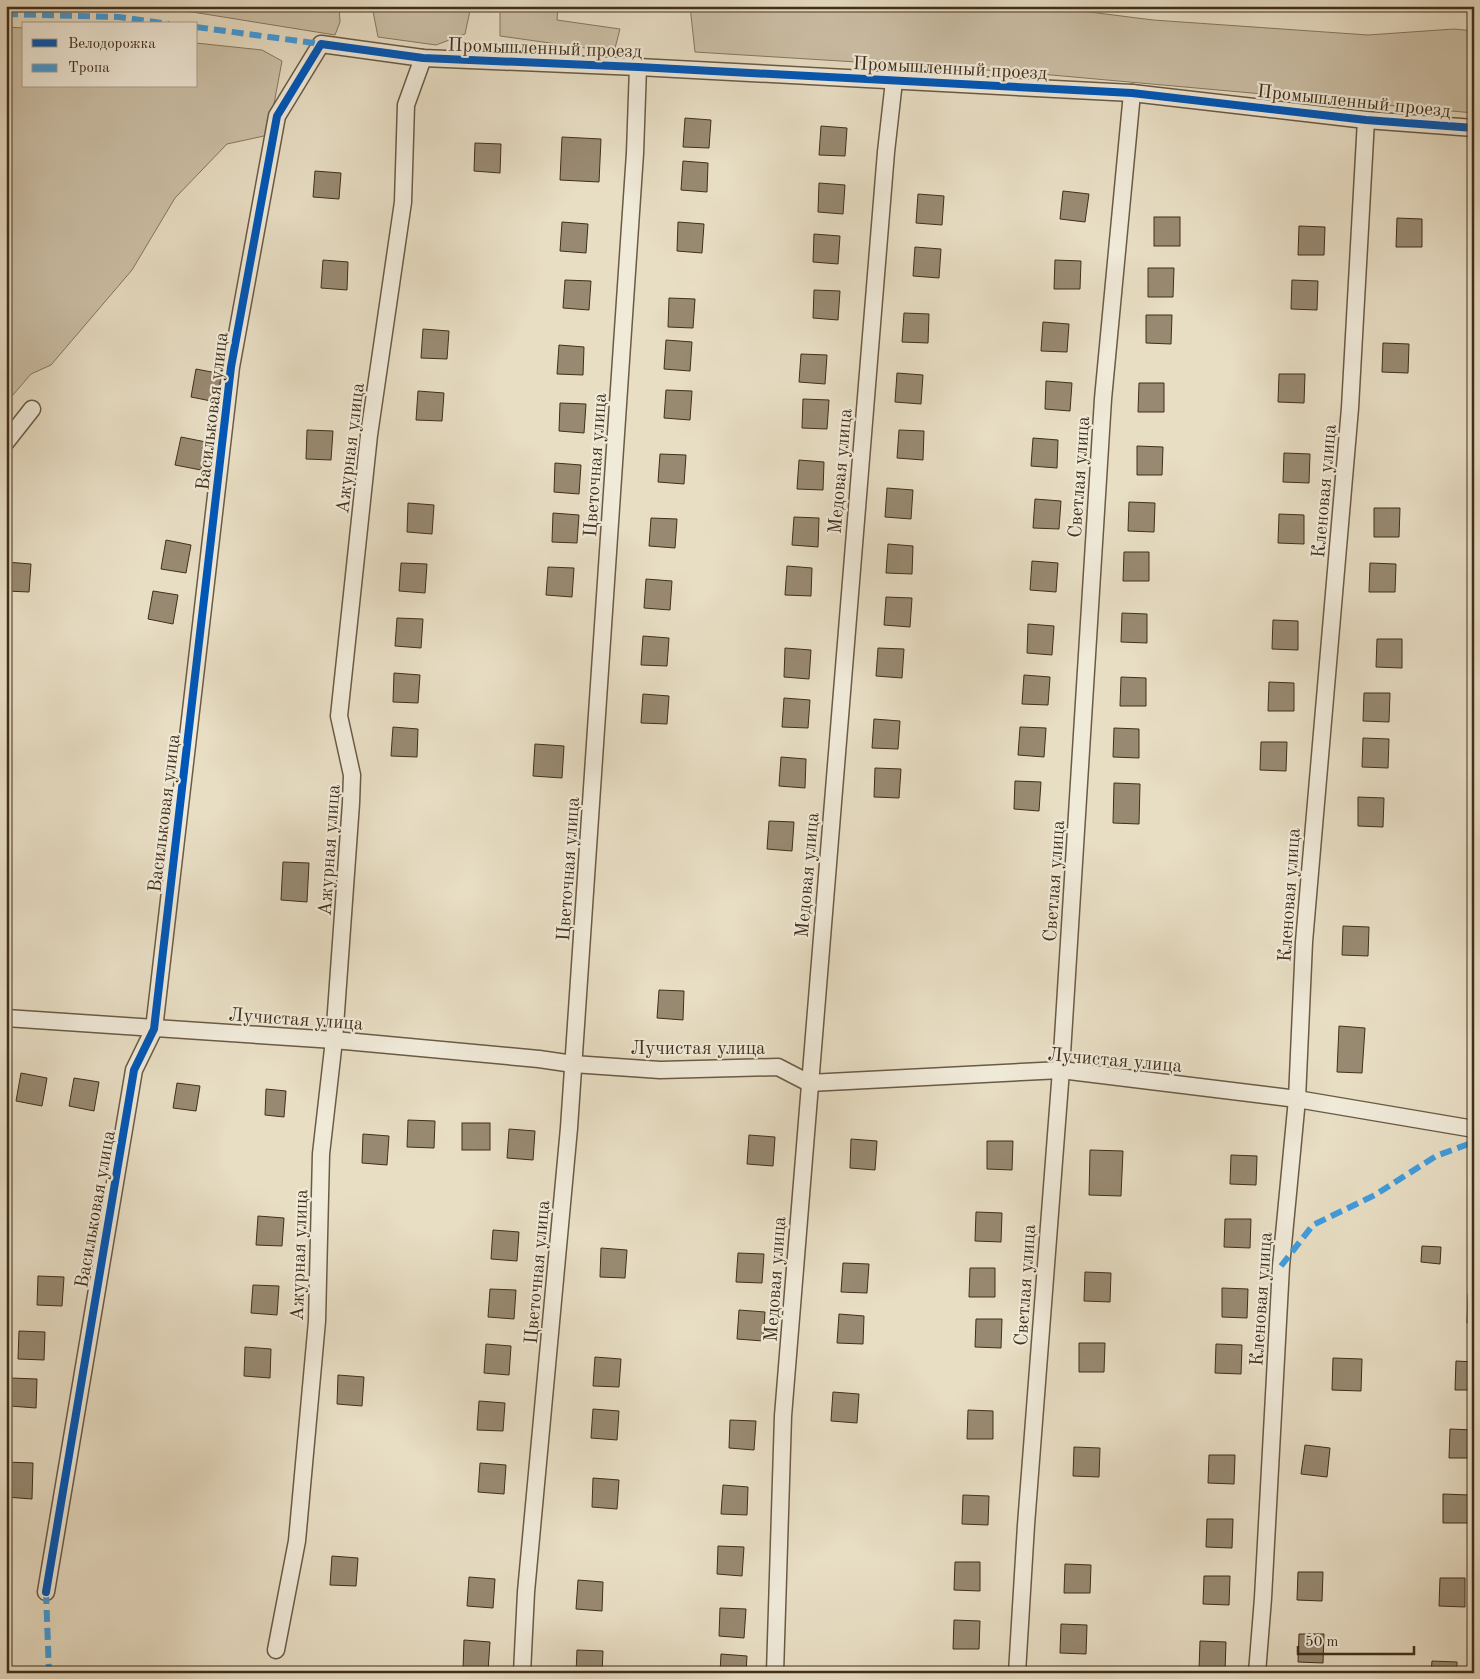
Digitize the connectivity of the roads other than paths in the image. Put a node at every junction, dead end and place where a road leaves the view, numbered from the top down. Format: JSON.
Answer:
{"nodes":[{"id":1,"x":321,"y":44,"type":"joint"},
{"id":2,"x":422,"y":58,"type":"junction"},
{"id":3,"x":638,"y":67,"type":"junction"},
{"id":4,"x":894,"y":81,"type":"junction"},
{"id":5,"x":1132,"y":92,"type":"junction"},
{"id":6,"x":1366,"y":120,"type":"junction"},
{"id":7,"x":1474,"y":128,"type":"edge"},
{"id":8,"x":32,"y":409,"type":"dead end"},
{"id":9,"x":6,"y":442,"type":"edge"},
{"id":10,"x":6,"y":1018,"type":"edge"},
{"id":11,"x":154,"y":1029,"type":"junction"},
{"id":12,"x":334,"y":1040,"type":"junction"},
{"id":13,"x":574,"y":1064,"type":"junction"},
{"id":14,"x":1061,"y":1070,"type":"junction"},
{"id":15,"x":809,"y":1083,"type":"junction"},
{"id":16,"x":1298,"y":1099,"type":"junction"},
{"id":17,"x":1474,"y":1129,"type":"edge"},
{"id":18,"x":46,"y":1592,"type":"dead end"},
{"id":19,"x":276,"y":1650,"type":"dead end"},
{"id":20,"x":522,"y":1673,"type":"edge"},
{"id":21,"x":775,"y":1673,"type":"edge"},
{"id":22,"x":1017,"y":1673,"type":"edge"},
{"id":23,"x":1257,"y":1673,"type":"edge"}],
"edges":[{"from":1,"to":2,"type":"street","name":"Промышленный проезд"},
{"from":1,"to":11,"type":"street","name":"Васильковая улица"},
{"from":2,"to":3,"type":"street","name":"Промышленный проезд"},
{"from":2,"to":12,"type":"street","name":"Ажурная улица"},
{"from":3,"to":4,"type":"street","name":"Промышленный проезд"},
{"from":3,"to":13,"type":"street","name":"Цветочная улица"},
{"from":4,"to":5,"type":"street","name":"Промышленный проезд"},
{"from":4,"to":15,"type":"street","name":"Медовая улица"},
{"from":5,"to":6,"type":"street","name":"Промышленный проезд"},
{"from":5,"to":14,"type":"street","name":"Светлая улица"},
{"from":6,"to":7,"type":"street","name":"Промышленный проезд"},
{"from":6,"to":16,"type":"street","name":"Кленовая улица"},
{"from":8,"to":9,"type":"street"},
{"from":10,"to":11,"type":"street","name":"Лучистая улица"},
{"from":11,"to":12,"type":"street","name":"Лучистая улица"},
{"from":11,"to":18,"type":"street","name":"Васильковая улица"},
{"from":12,"to":13,"type":"street","name":"Лучистая улица"},
{"from":12,"to":19,"type":"street","name":"Ажурная улица"},
{"from":13,"to":15,"type":"street","name":"Лучистая улица"},
{"from":13,"to":20,"type":"street","name":"Цветочная улица"},
{"from":14,"to":15,"type":"street","name":"Лучистая улица"},
{"from":14,"to":16,"type":"street","name":"Лучистая улица"},
{"from":14,"to":22,"type":"street","name":"Светлая улица"},
{"from":15,"to":21,"type":"street","name":"Медовая улица"},
{"from":16,"to":17,"type":"street","name":"Лучистая улица"},
{"from":16,"to":23,"type":"street","name":"Кленовая улица"}]}
